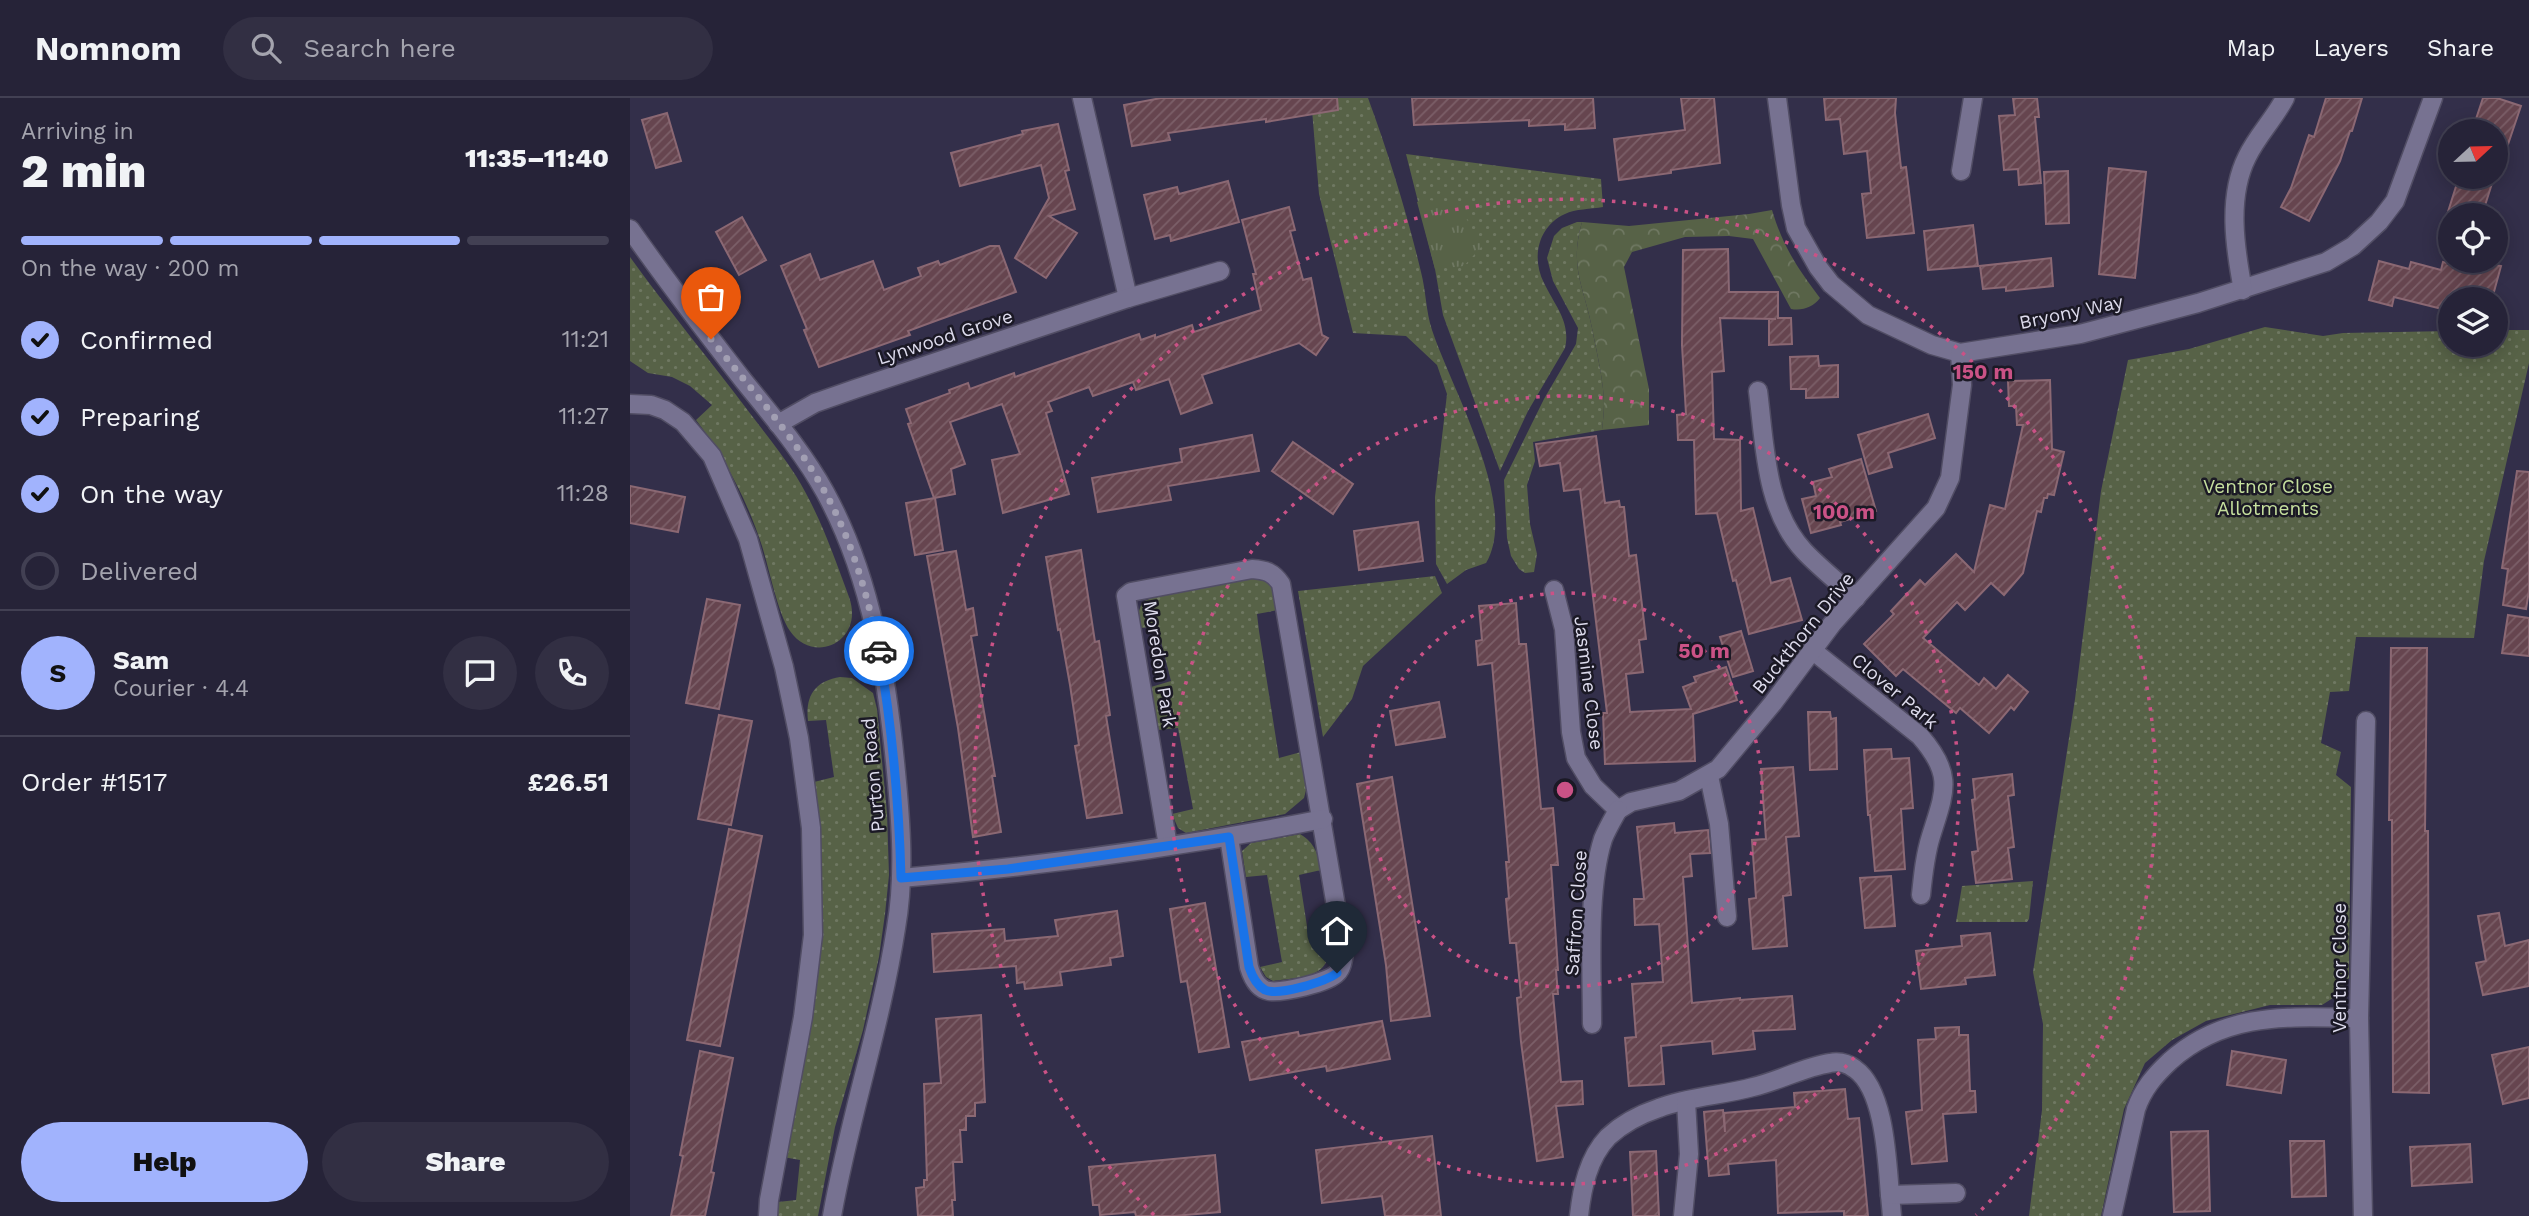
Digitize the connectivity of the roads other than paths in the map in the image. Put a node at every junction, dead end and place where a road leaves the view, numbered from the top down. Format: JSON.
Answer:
{"nodes":[{"id":1,"x":1082,"y":98,"type":"edge"},
{"id":2,"x":1777,"y":98,"type":"edge"},
{"id":3,"x":1973,"y":98,"type":"edge"},
{"id":4,"x":2286,"y":98,"type":"edge"},
{"id":5,"x":2433,"y":98,"type":"edge"},
{"id":6,"x":1961,"y":171,"type":"dead end"},
{"id":7,"x":630,"y":229,"type":"edge"},
{"id":8,"x":1220,"y":271,"type":"dead end"},
{"id":9,"x":2244,"y":290,"type":"junction"},
{"id":10,"x":1128,"y":298,"type":"junction"},
{"id":11,"x":1960,"y":353,"type":"junction"},
{"id":12,"x":1758,"y":391,"type":"dead end"},
{"id":13,"x":630,"y":404,"type":"edge"},
{"id":14,"x":778,"y":424,"type":"junction"},
{"id":15,"x":1554,"y":590,"type":"dead end"},
{"id":16,"x":1856,"y":598,"type":"junction"},
{"id":17,"x":1812,"y":650,"type":"junction"},
{"id":18,"x":2366,"y":720,"type":"dead end"},
{"id":19,"x":1709,"y":776,"type":"junction"},
{"id":20,"x":1618,"y":810,"type":"junction"},
{"id":21,"x":1323,"y":819,"type":"junction"},
{"id":22,"x":1229,"y":837,"type":"junction"},
{"id":23,"x":1168,"y":846,"type":"junction"},
{"id":24,"x":901,"y":878,"type":"junction"},
{"id":25,"x":1921,"y":895,"type":"dead end"},
{"id":26,"x":1727,"y":917,"type":"dead end"},
{"id":27,"x":2359,"y":1018,"type":"junction"},
{"id":28,"x":1592,"y":1024,"type":"dead end"},
{"id":29,"x":1686,"y":1101,"type":"junction"},
{"id":30,"x":1956,"y":1193,"type":"dead end"},
{"id":31,"x":1890,"y":1195,"type":"junction"},
{"id":32,"x":768,"y":1216,"type":"edge"},
{"id":33,"x":832,"y":1216,"type":"edge"},
{"id":34,"x":1579,"y":1216,"type":"edge"},
{"id":35,"x":1683,"y":1216,"type":"edge"},
{"id":36,"x":1892,"y":1216,"type":"edge"},
{"id":37,"x":2112,"y":1216,"type":"edge"},
{"id":38,"x":2363,"y":1216,"type":"edge"}],
"edges":[{"from":1,"to":10,"type":"street"},
{"from":2,"to":11,"type":"street","name":"Bryony Way"},
{"from":3,"to":6,"type":"street"},
{"from":4,"to":9,"type":"street"},
{"from":5,"to":9,"type":"street","name":"Bryony Way"},
{"from":7,"to":14,"type":"street","name":"Purton Road"},
{"from":8,"to":10,"type":"street","name":"Lynwood Grove"},
{"from":9,"to":11,"type":"street","name":"Bryony Way"},
{"from":10,"to":14,"type":"street","name":"Lynwood Grove"},
{"from":11,"to":16,"type":"street","name":"Buckthorn Drive"},
{"from":12,"to":16,"type":"street"},
{"from":13,"to":32,"type":"street"},
{"from":14,"to":24,"type":"street","name":"Purton Road"},
{"from":15,"to":20,"type":"street","name":"Jasmine Close"},
{"from":16,"to":17,"type":"street","name":"Buckthorn Drive"},
{"from":17,"to":19,"type":"street","name":"Buckthorn Drive"},
{"from":17,"to":25,"type":"street","name":"Clover Park"},
{"from":18,"to":27,"type":"street","name":"Ventnor Close"},
{"from":19,"to":20,"type":"street","name":"Buckthorn Drive"},
{"from":19,"to":26,"type":"street"},
{"from":20,"to":28,"type":"street","name":"Saffron Close"},
{"from":21,"to":22,"type":"street"},
{"from":21,"to":22,"type":"street","name":"Moredon Park"},
{"from":21,"to":23,"type":"street","name":"Moredon Park"},
{"from":22,"to":23,"type":"street"},
{"from":23,"to":24,"type":"street"},
{"from":24,"to":33,"type":"street","name":"Purton Road"},
{"from":27,"to":37,"type":"street"},
{"from":27,"to":38,"type":"street","name":"Ventnor Close"},
{"from":29,"to":31,"type":"street"},
{"from":29,"to":34,"type":"street"},
{"from":29,"to":35,"type":"street"},
{"from":30,"to":31,"type":"street"},
{"from":31,"to":36,"type":"street"}]}
